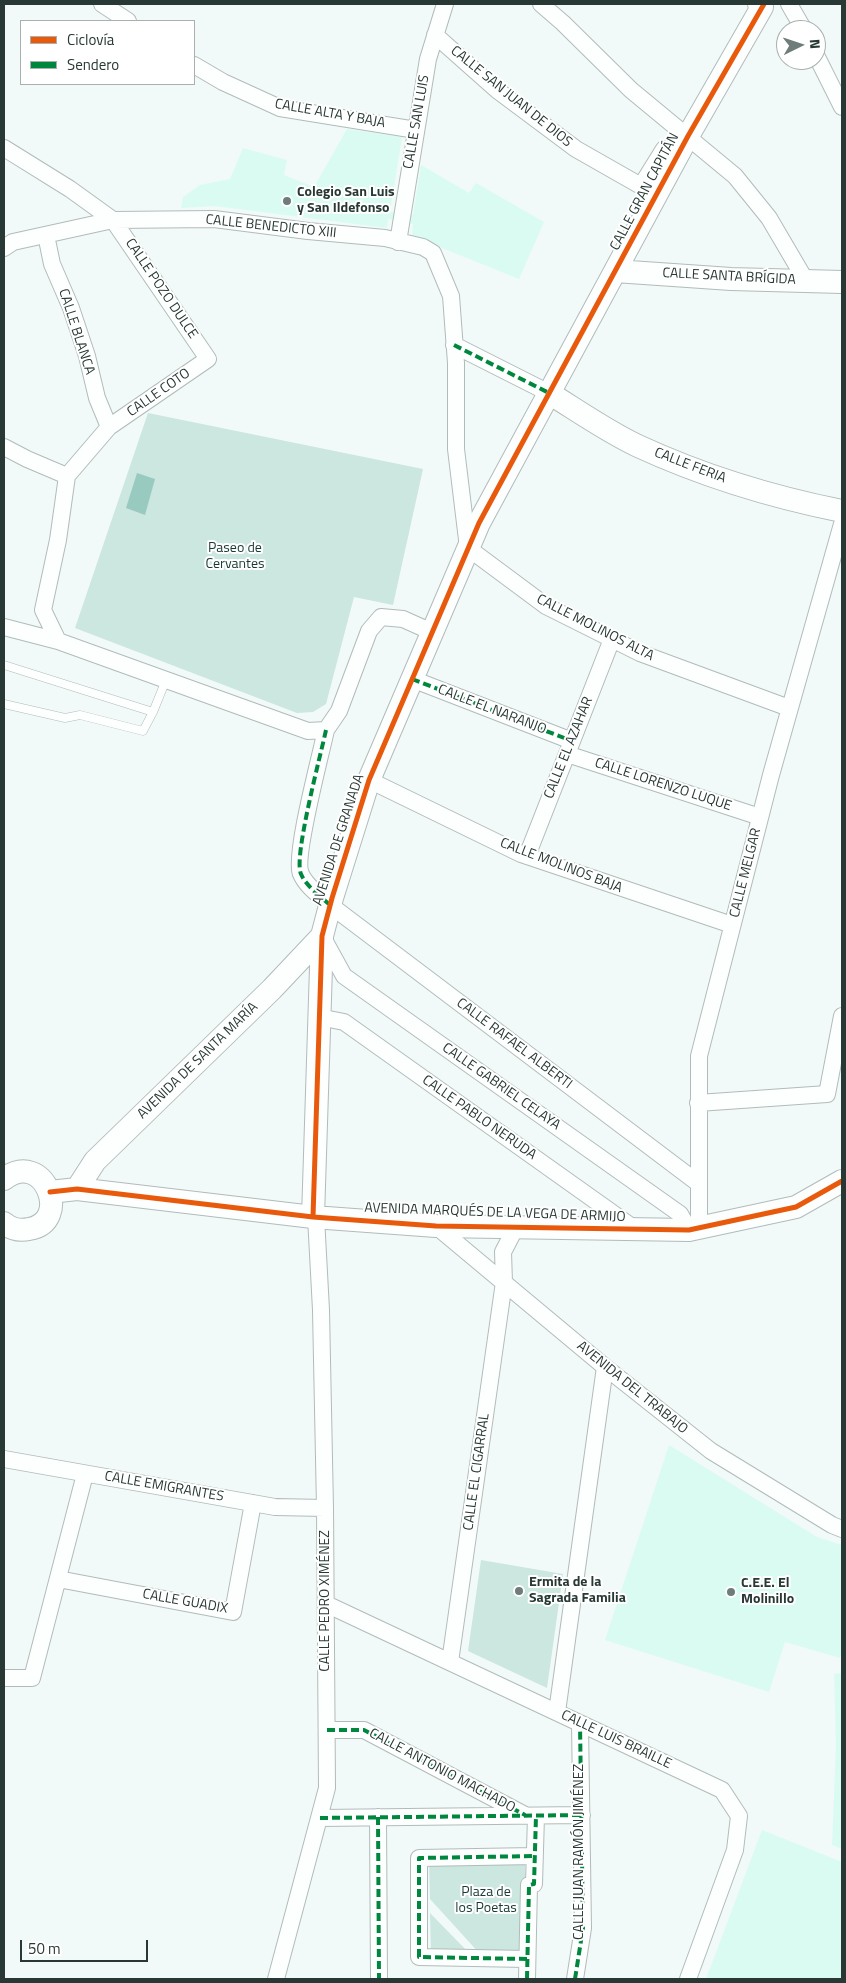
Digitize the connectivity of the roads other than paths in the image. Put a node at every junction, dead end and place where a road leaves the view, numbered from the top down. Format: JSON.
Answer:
{"nodes":[{"id":1,"x":102,"y":4,"type":"edge"},
{"id":2,"x":445,"y":4,"type":"edge"},
{"id":3,"x":541,"y":4,"type":"edge"},
{"id":4,"x":788,"y":4,"type":"edge"},
{"id":5,"x":762,"y":5,"type":"edge"},
{"id":6,"x":126,"y":20,"type":"edge"},
{"id":7,"x":798,"y":20,"type":"edge"},
{"id":8,"x":435,"y":35,"type":"junction"},
{"id":9,"x":195,"y":66,"type":"edge"},
{"id":10,"x":824,"y":70,"type":"edge"},
{"id":11,"x":842,"y":107,"type":"edge"},
{"id":12,"x":416,"y":130,"type":"junction"},
{"id":13,"x":688,"y":136,"type":"junction"},
{"id":14,"x":4,"y":148,"type":"edge"},
{"id":15,"x":677,"y":157,"type":"junction"},
{"id":16,"x":113,"y":220,"type":"junction"},
{"id":17,"x":46,"y":235,"type":"junction"},
{"id":18,"x":398,"y":242,"type":"junction"},
{"id":19,"x":4,"y":248,"type":"edge"},
{"id":20,"x":615,"y":271,"type":"junction"},
{"id":21,"x":806,"y":281,"type":"junction"},
{"id":22,"x":842,"y":282,"type":"edge"},
{"id":23,"x":454,"y":345,"type":"junction"},
{"id":24,"x":208,"y":359,"type":"joint"},
{"id":25,"x":549,"y":393,"type":"junction"},
{"id":26,"x":109,"y":428,"type":"junction"},
{"id":27,"x":4,"y":447,"type":"edge"},
{"id":28,"x":68,"y":476,"type":"junction"},
{"id":29,"x":842,"y":511,"type":"edge"},
{"id":30,"x":842,"y":524,"type":"edge"},
{"id":31,"x":468,"y":548,"type":"junction"},
{"id":32,"x":4,"y":627,"type":"edge"},
{"id":33,"x":432,"y":632,"type":"junction"},
{"id":34,"x":612,"y":640,"type":"junction"},
{"id":35,"x":58,"y":641,"type":"junction"},
{"id":36,"x":4,"y":666,"type":"edge"},
{"id":37,"x":412,"y":679,"type":"junction"},
{"id":38,"x":166,"y":680,"type":"junction"},
{"id":39,"x":4,"y":704,"type":"edge"},
{"id":40,"x":790,"y":708,"type":"junction"},
{"id":41,"x":154,"y":712,"type":"junction"},
{"id":42,"x":326,"y":730,"type":"junction"},
{"id":43,"x":570,"y":748,"type":"junction"},
{"id":44,"x":369,"y":780,"type":"junction"},
{"id":45,"x":760,"y":817,"type":"junction"},
{"id":46,"x":527,"y":856,"type":"junction"},
{"id":47,"x":330,"y":905,"type":"junction"},
{"id":48,"x":732,"y":925,"type":"junction"},
{"id":49,"x":322,"y":936,"type":"junction"},
{"id":50,"x":842,"y":1016,"type":"edge"},
{"id":51,"x":320,"y":1017,"type":"junction"},
{"id":52,"x":698,"y":1103,"type":"junction"},
{"id":53,"x":4,"y":1179,"type":"edge"},
{"id":54,"x":842,"y":1181,"type":"edge"},
{"id":55,"x":698,"y":1183,"type":"junction"},
{"id":56,"x":77,"y":1189,"type":"junction"},
{"id":57,"x":50,"y":1192,"type":"junction"},
{"id":58,"x":314,"y":1217,"type":"junction"},
{"id":59,"x":4,"y":1225,"type":"edge"},
{"id":60,"x":436,"y":1226,"type":"junction"},
{"id":61,"x":516,"y":1227,"type":"junction"},
{"id":62,"x":635,"y":1229,"type":"junction"},
{"id":63,"x":694,"y":1230,"type":"junction"},
{"id":64,"x":504,"y":1282,"type":"junction"},
{"id":65,"x":606,"y":1367,"type":"junction"},
{"id":66,"x":4,"y":1459,"type":"edge"},
{"id":67,"x":85,"y":1474,"type":"junction"},
{"id":68,"x":253,"y":1503,"type":"junction"},
{"id":69,"x":325,"y":1508,"type":"junction"},
{"id":70,"x":842,"y":1529,"type":"edge"},
{"id":71,"x":58,"y":1579,"type":"junction"},
{"id":72,"x":326,"y":1604,"type":"junction"},
{"id":73,"x":450,"y":1662,"type":"junction"},
{"id":74,"x":4,"y":1678,"type":"edge"},
{"id":75,"x":557,"y":1712,"type":"junction"},
{"id":76,"x":580,"y":1724,"type":"junction"},
{"id":77,"x":327,"y":1730,"type":"junction"},
{"id":78,"x":582,"y":1815,"type":"junction"},
{"id":79,"x":532,"y":1816,"type":"junction"},
{"id":80,"x":378,"y":1817,"type":"junction"},
{"id":81,"x":320,"y":1818,"type":"junction"},
{"id":82,"x":534,"y":1856,"type":"junction"},
{"id":83,"x":527,"y":1959,"type":"junction"},
{"id":84,"x":276,"y":1979,"type":"edge"},
{"id":85,"x":379,"y":1979,"type":"edge"},
{"id":86,"x":527,"y":1979,"type":"edge"},
{"id":87,"x":576,"y":1979,"type":"edge"},
{"id":88,"x":688,"y":1979,"type":"edge"}],
"edges":[{"from":1,"to":6,"type":"street"},
{"from":2,"to":8,"type":"street","name":"CALLE SAN LUIS"},
{"from":3,"to":13,"type":"street"},
{"from":4,"to":7,"type":"street"},
{"from":5,"to":13,"type":"street","name":"CALLE GRAN CAPITÁN"},
{"from":8,"to":12,"type":"street","name":"CALLE SAN LUIS"},
{"from":8,"to":15,"type":"street","name":"CALLE SAN JUAN DE DIOS"},
{"from":9,"to":12,"type":"street","name":"CALLE ALTA Y BAJA"},
{"from":10,"to":11,"type":"street"},
{"from":12,"to":18,"type":"street","name":"CALLE SAN LUIS"},
{"from":13,"to":15,"type":"street","name":"CALLE GRAN CAPITÁN"},
{"from":13,"to":21,"type":"street"},
{"from":14,"to":16,"type":"street","name":"CALLE POZO DULCE"},
{"from":15,"to":20,"type":"street","name":"CALLE GRAN CAPITÁN"},
{"from":16,"to":17,"type":"street","name":"CALLE BENEDICTO XIII"},
{"from":16,"to":18,"type":"street","name":"CALLE BENEDICTO XIII"},
{"from":16,"to":24,"type":"street","name":"CALLE POZO DULCE"},
{"from":17,"to":19,"type":"street","name":"CALLE BENEDICTO XIII"},
{"from":17,"to":26,"type":"street","name":"CALLE BLANCA"},
{"from":18,"to":23,"type":"street","name":"CALLE BENEDICTO XIII"},
{"from":20,"to":21,"type":"street","name":"CALLE SANTA BRÍGIDA"},
{"from":20,"to":25,"type":"street","name":"CALLE GRAN CAPITÁN"},
{"from":21,"to":22,"type":"street","name":"CALLE SANTA BRÍGIDA"},
{"from":23,"to":25,"type":"street"},
{"from":23,"to":31,"type":"street","name":"CALLE BENEDICTO XIII"},
{"from":24,"to":26,"type":"street","name":"CALLE COTO"},
{"from":25,"to":29,"type":"street","name":"CALLE FERIA"},
{"from":25,"to":31,"type":"street","name":"CALLE GRAN CAPITÁN"},
{"from":26,"to":28,"type":"street"},
{"from":27,"to":28,"type":"street"},
{"from":28,"to":35,"type":"street"},
{"from":30,"to":40,"type":"street","name":"CALLE MELGAR"},
{"from":31,"to":33,"type":"street","name":"AVENIDA DE GRANADA"},
{"from":31,"to":34,"type":"street","name":"CALLE MOLINOS ALTA"},
{"from":32,"to":35,"type":"street"},
{"from":33,"to":37,"type":"street","name":"AVENIDA DE GRANADA"},
{"from":33,"to":42,"type":"street"},
{"from":34,"to":40,"type":"street","name":"CALLE MOLINOS ALTA"},
{"from":34,"to":43,"type":"street","name":"CALLE EL AZAHAR"},
{"from":35,"to":38,"type":"street"},
{"from":36,"to":41,"type":"lane"},
{"from":37,"to":43,"type":"street","name":"CALLE EL NARANJO"},
{"from":37,"to":44,"type":"street","name":"AVENIDA DE GRANADA"},
{"from":38,"to":41,"type":"lane"},
{"from":38,"to":42,"type":"street"},
{"from":39,"to":41,"type":"lane"},
{"from":40,"to":45,"type":"street","name":"CALLE MELGAR"},
{"from":42,"to":47,"type":"street","name":"CALLE RAFAEL ALBERTI"},
{"from":43,"to":45,"type":"street","name":"CALLE LORENZO LUQUE"},
{"from":43,"to":46,"type":"street","name":"CALLE EL AZAHAR"},
{"from":44,"to":46,"type":"street","name":"CALLE MOLINOS BAJA"},
{"from":44,"to":47,"type":"street","name":"AVENIDA DE GRANADA"},
{"from":45,"to":48,"type":"street","name":"CALLE MELGAR"},
{"from":46,"to":48,"type":"street","name":"CALLE MOLINOS BAJA"},
{"from":47,"to":49,"type":"street","name":"AVENIDA DE GRANADA"},
{"from":47,"to":55,"type":"street","name":"CALLE RAFAEL ALBERTI"},
{"from":48,"to":52,"type":"street","name":"CALLE MELGAR"},
{"from":49,"to":51,"type":"street","name":"AVENIDA DE GRANADA"},
{"from":49,"to":56,"type":"street","name":"AVENIDA DE SANTA MARÍA"},
{"from":49,"to":63,"type":"street","name":"CALLE GABRIEL CELAYA"},
{"from":50,"to":52,"type":"street"},
{"from":51,"to":58,"type":"street","name":"AVENIDA DE GRANADA"},
{"from":51,"to":62,"type":"street","name":"CALLE PABLO NERUDA"},
{"from":52,"to":55,"type":"street","name":"CALLE MELGAR"},
{"from":53,"to":57,"type":"street"},
{"from":54,"to":63,"type":"street","name":"AVENIDA MARQUÉS DE LA VEGA DE ARMIJO"},
{"from":55,"to":63,"type":"street","name":"CALLE MELGAR"},
{"from":56,"to":57,"type":"street","name":"AVENIDA MARQUÉS DE LA VEGA DE ARMIJO"},
{"from":56,"to":58,"type":"street","name":"AVENIDA MARQUÉS DE LA VEGA DE ARMIJO"},
{"from":57,"to":59,"type":"street"},
{"from":58,"to":60,"type":"street","name":"AVENIDA MARQUÉS DE LA VEGA DE ARMIJO"},
{"from":58,"to":69,"type":"street","name":"CALLE PEDRO XIMÉNEZ"},
{"from":60,"to":61,"type":"street","name":"AVENIDA MARQUÉS DE LA VEGA DE ARMIJO"},
{"from":60,"to":64,"type":"street","name":"AVENIDA DEL TRABAJO"},
{"from":61,"to":62,"type":"street","name":"AVENIDA MARQUÉS DE LA VEGA DE ARMIJO"},
{"from":61,"to":64,"type":"street","name":"CALLE EL CIGARRAL"},
{"from":62,"to":63,"type":"street","name":"AVENIDA MARQUÉS DE LA VEGA DE ARMIJO"},
{"from":64,"to":65,"type":"street","name":"AVENIDA DEL TRABAJO"},
{"from":64,"to":73,"type":"street","name":"CALLE EL CIGARRAL"},
{"from":65,"to":70,"type":"street","name":"AVENIDA DEL TRABAJO"},
{"from":65,"to":75,"type":"street"},
{"from":66,"to":67,"type":"street","name":"CALLE EMIGRANTES"},
{"from":67,"to":68,"type":"street","name":"CALLE EMIGRANTES"},
{"from":67,"to":71,"type":"street"},
{"from":68,"to":69,"type":"street","name":"CALLE EMIGRANTES"},
{"from":68,"to":71,"type":"street","name":"CALLE GUADIX"},
{"from":69,"to":72,"type":"street","name":"CALLE PEDRO XIMÉNEZ"},
{"from":71,"to":74,"type":"street"},
{"from":72,"to":73,"type":"street","name":"CALLE LUIS BRAILLE"},
{"from":72,"to":77,"type":"street","name":"CALLE PEDRO XIMÉNEZ"},
{"from":73,"to":75,"type":"street","name":"CALLE LUIS BRAILLE"},
{"from":75,"to":76,"type":"street","name":"CALLE LUIS BRAILLE"},
{"from":76,"to":78,"type":"street","name":"CALLE JUAN RAMÓN JIMÉNEZ"},
{"from":76,"to":88,"type":"street","name":"CALLE LUIS BRAILLE"},
{"from":77,"to":79,"type":"street","name":"CALLE ANTONIO MACHADO"},
{"from":77,"to":81,"type":"street","name":"CALLE PEDRO XIMÉNEZ"},
{"from":78,"to":79,"type":"street","name":"CALLE ANTONIO MACHADO"},
{"from":78,"to":87,"type":"street","name":"CALLE JUAN RAMÓN JIMÉNEZ"},
{"from":79,"to":80,"type":"street","name":"CALLE ANTONIO MACHADO"},
{"from":79,"to":82,"type":"street"},
{"from":80,"to":81,"type":"street","name":"CALLE ANTONIO MACHADO"},
{"from":80,"to":85,"type":"street"},
{"from":81,"to":84,"type":"street","name":"CALLE PEDRO XIMÉNEZ"},
{"from":82,"to":83,"type":"street"},
{"from":82,"to":83,"type":"street"},
{"from":83,"to":86,"type":"street"}]}
